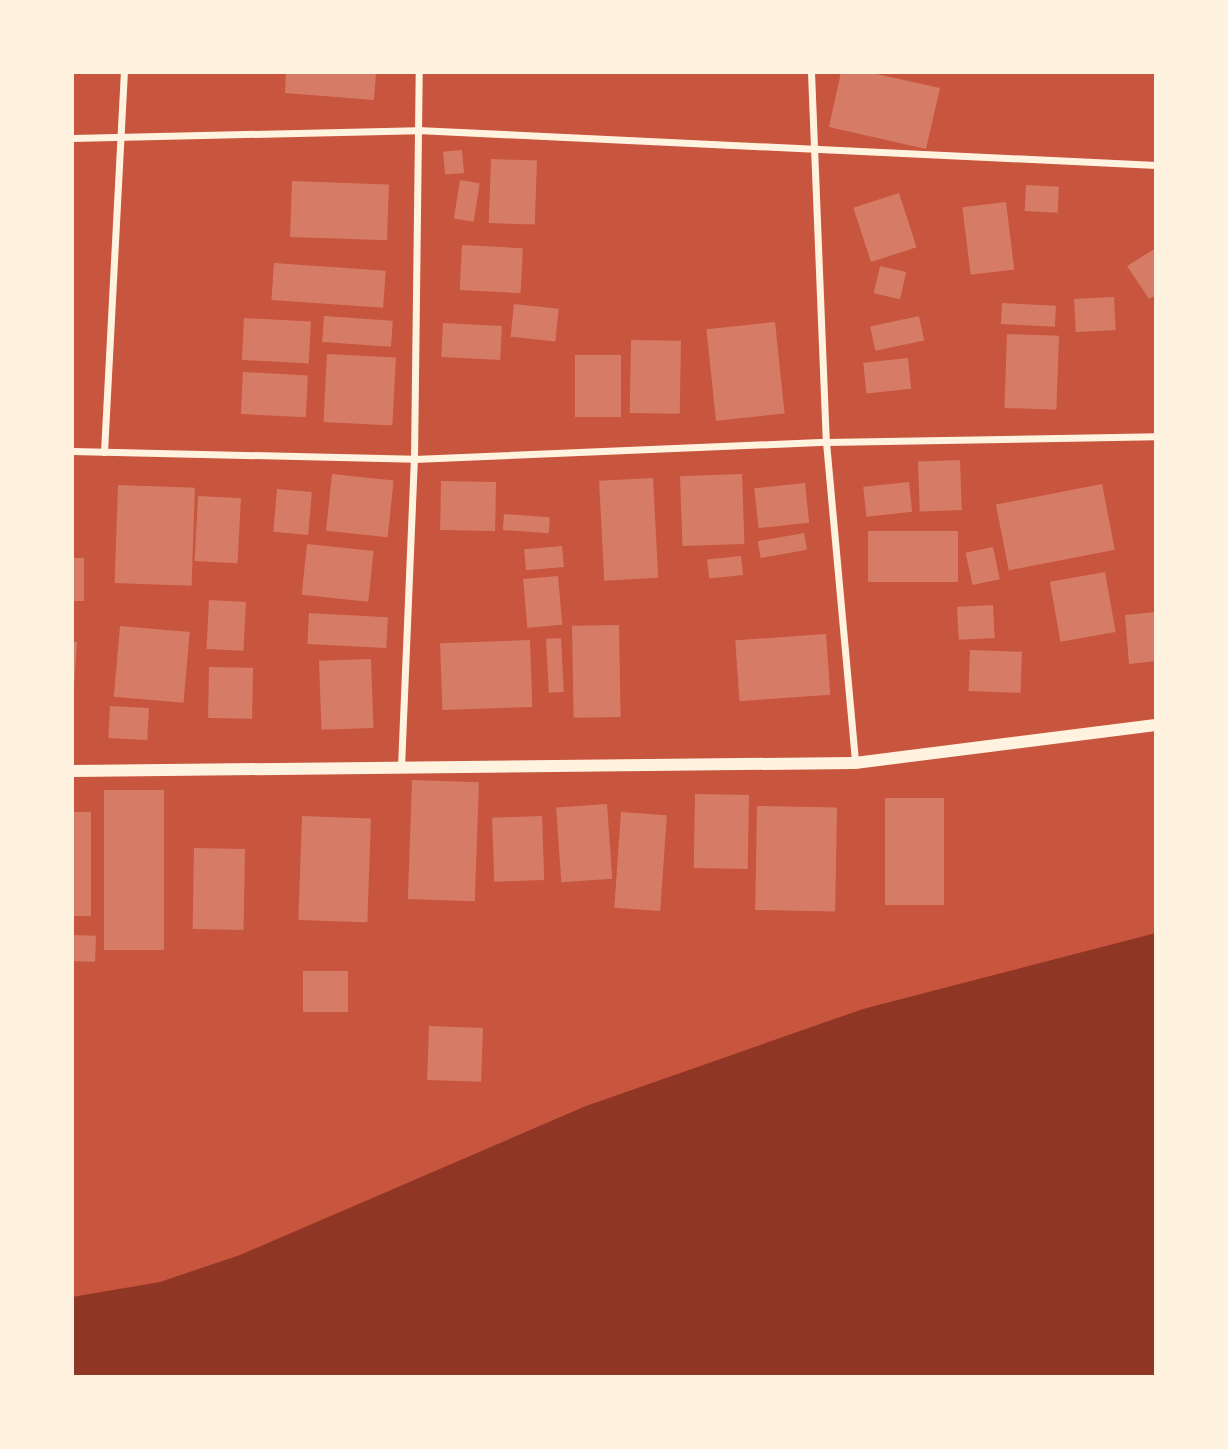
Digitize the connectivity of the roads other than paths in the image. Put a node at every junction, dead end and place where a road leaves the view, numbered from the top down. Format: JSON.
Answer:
{"nodes":[{"id":1,"x":124,"y":72,"type":"edge"},
{"id":2,"x":419,"y":72,"type":"edge"},
{"id":3,"x":811,"y":72,"type":"edge"},
{"id":4,"x":417,"y":130,"type":"junction"},
{"id":5,"x":72,"y":138,"type":"edge"},
{"id":6,"x":120,"y":139,"type":"junction"},
{"id":7,"x":817,"y":148,"type":"junction"},
{"id":8,"x":1156,"y":164,"type":"edge"},
{"id":9,"x":1156,"y":436,"type":"edge"},
{"id":10,"x":827,"y":442,"type":"junction"},
{"id":11,"x":72,"y":451,"type":"edge"},
{"id":12,"x":104,"y":452,"type":"junction"},
{"id":13,"x":414,"y":459,"type":"junction"},
{"id":14,"x":1156,"y":725,"type":"edge"},
{"id":15,"x":855,"y":763,"type":"junction"},
{"id":16,"x":401,"y":767,"type":"junction"},
{"id":17,"x":72,"y":771,"type":"edge"}],
"edges":[{"from":1,"to":6,"type":"street"},
{"from":2,"to":4,"type":"street"},
{"from":3,"to":7,"type":"street"},
{"from":4,"to":6,"type":"street"},
{"from":4,"to":7,"type":"street"},
{"from":4,"to":13,"type":"street"},
{"from":5,"to":6,"type":"street"},
{"from":6,"to":12,"type":"street"},
{"from":7,"to":8,"type":"street"},
{"from":7,"to":10,"type":"street"},
{"from":9,"to":10,"type":"street"},
{"from":10,"to":13,"type":"street"},
{"from":10,"to":15,"type":"street"},
{"from":11,"to":12,"type":"street"},
{"from":12,"to":13,"type":"street"},
{"from":13,"to":16,"type":"street"},
{"from":14,"to":15,"type":"street"},
{"from":15,"to":16,"type":"street"},
{"from":16,"to":17,"type":"street"}]}
